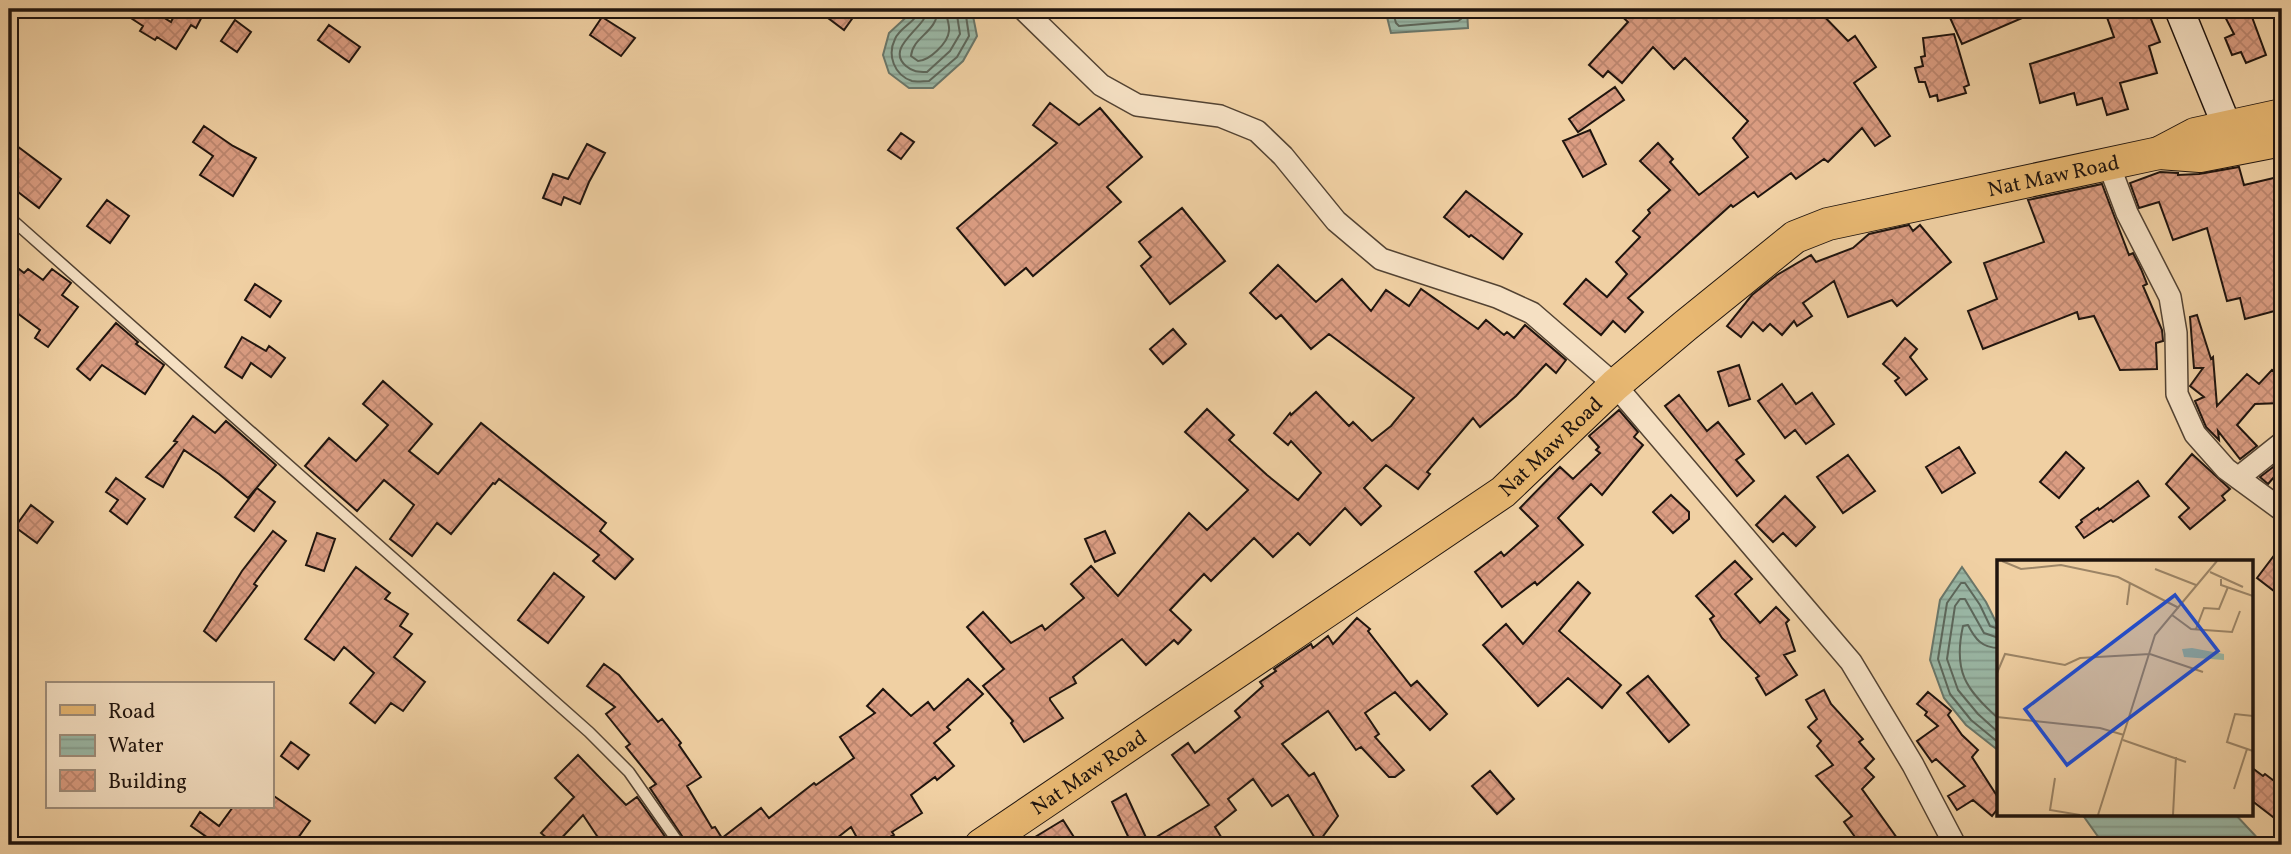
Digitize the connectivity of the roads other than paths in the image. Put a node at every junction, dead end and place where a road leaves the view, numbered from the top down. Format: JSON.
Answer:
{"nodes":[{"id":1,"x":1023,"y":9,"type":"edge"},
{"id":2,"x":2179,"y":9,"type":"edge"},
{"id":3,"x":2282,"y":115,"type":"edge"},
{"id":4,"x":2232,"y":138,"type":"junction"},
{"id":5,"x":2282,"y":139,"type":"edge"},
{"id":6,"x":2109,"y":165,"type":"junction"},
{"id":7,"x":9,"y":216,"type":"edge"},
{"id":8,"x":1615,"y":386,"type":"junction"},
{"id":9,"x":2282,"y":443,"type":"edge"},
{"id":10,"x":2238,"y":478,"type":"junction"},
{"id":11,"x":2282,"y":510,"type":"edge"},
{"id":12,"x":680,"y":845,"type":"edge"},
{"id":13,"x":981,"y":845,"type":"edge"},
{"id":14,"x":1955,"y":845,"type":"edge"}],
"edges":[{"from":1,"to":8,"type":"street"},
{"from":2,"to":4,"type":"main road"},
{"from":3,"to":4,"type":"main road","name":"Nat Maw Road"},
{"from":4,"to":5,"type":"main road","name":"Nat Maw Road"},
{"from":4,"to":6,"type":"main road","name":"Nat Maw Road"},
{"from":6,"to":8,"type":"main road","name":"Nat Maw Road"},
{"from":6,"to":10,"type":"street"},
{"from":7,"to":12,"type":"lane"},
{"from":8,"to":13,"type":"main road","name":"Nat Maw Road"},
{"from":8,"to":14,"type":"street"},
{"from":9,"to":10,"type":"street"},
{"from":10,"to":11,"type":"street"}]}
